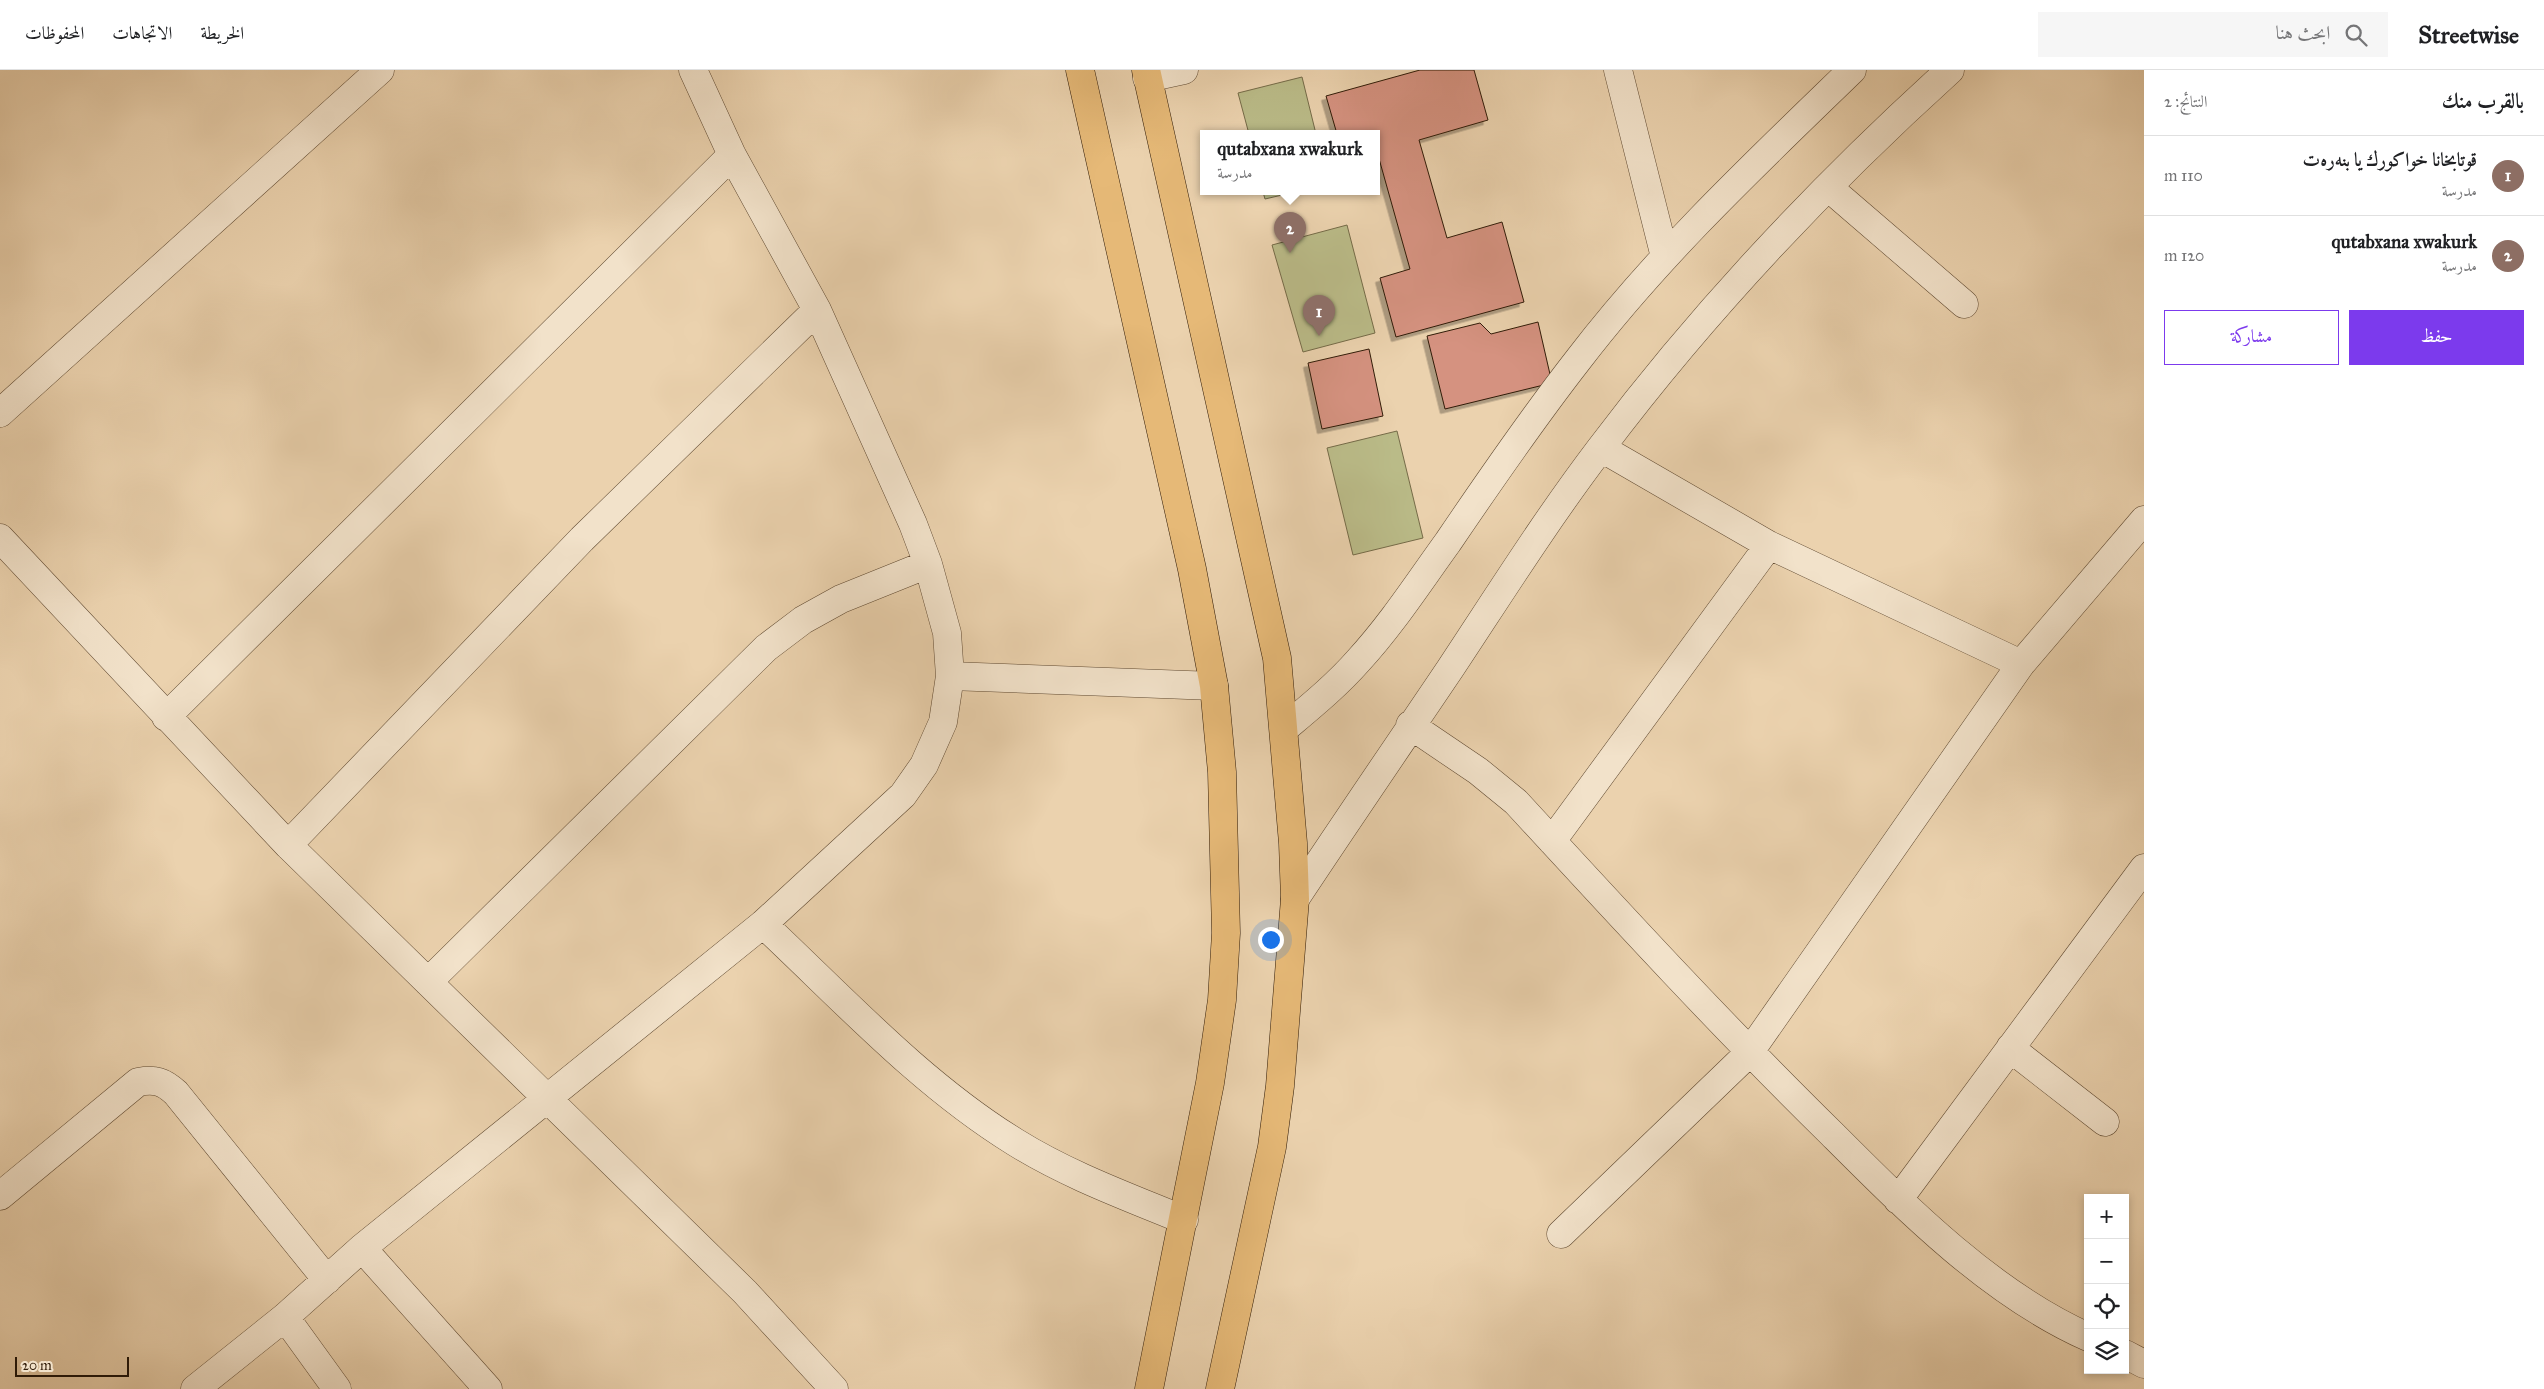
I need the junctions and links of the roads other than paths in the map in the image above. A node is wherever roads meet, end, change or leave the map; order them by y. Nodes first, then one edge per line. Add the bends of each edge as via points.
1 (380, 70) edge
2 (693, 70) edge
3 (1080, 70) edge
4 (1184, 70) edge
5 (1618, 70) edge
6 (1852, 70) edge
7 (1950, 70) edge
8 (1146, 74) edge
9 (732, 156) junction
10 (1828, 187) junction
11 (1665, 257) junction
12 (1964, 304) dead end
13 (817, 310) junction
14 (0, 413) edge
15 (1601, 448) junction
16 (2144, 520) edge
17 (0, 538) edge
18 (1769, 545) junction
19 (928, 564) junction
20 (2021, 664) junction
21 (950, 676) junction
22 (1214, 686) junction
23 (166, 717) junction
24 (1410, 725) junction
25 (1284, 728) junction
26 (1552, 841) junction
27 (288, 845) junction
28 (2144, 868) edge
29 (1296, 899) junction
30 (763, 924) junction
31 (428, 982) junction
32 (2010, 1048) junction
33 (1749, 1053) junction
34 (548, 1100) junction
35 (2105, 1122) dead end
36 (4, 1186) edge
37 (1898, 1200) junction
38 (1184, 1220) junction
39 (1561, 1234) dead end
40 (362, 1248) junction
41 (327, 1280) junction
42 (285, 1317) junction
43 (2084, 1335) edge
44 (2129, 1356) edge
45 (2144, 1364) edge
46 (195, 1389) edge
47 (337, 1389) edge
48 (488, 1389) edge
49 (834, 1389) edge
50 (1148, 1389) edge
51 (1220, 1389) edge

1 - 14 street
2 - 9 street
3 - 22 main road via 1192,569
4 - 8 street
5 - 11 street
6 - 11 street
7 - 10 street
8 - 25 main road via 1277,658
9 - 13 street
9 - 23 street
10 - 12 street
10 - 15 street via 1730,291
11 - 25 street via 1573,366 1394,618 1358,661 1318,701
13 - 19 street
13 - 27 street via 582,539
15 - 18 street
15 - 24 street via 1520,560
16 - 20 street
17 - 23 street
18 - 20 street
18 - 26 street
19 - 21 street via 947,634
19 - 31 street via 841,599 803,620 766,648
20 - 33 street
21 - 22 street
21 - 30 street via 943,722 924,765 903,795
22 - 38 main road via 1222,772 1226,933 1222,1000 1210,1083
23 - 27 street
24 - 26 street via 1486,777 1516,802
24 - 29 street
25 - 29 main road
26 - 33 street
27 - 31 street
28 - 32 street
29 - 51 main road via 1272,1147
30 - 34 street
30 - 38 street via 911,1063 971,1112 1016,1142 1076,1175
31 - 34 street
32 - 35 street
32 - 37 street
33 - 37 street
33 - 39 street
34 - 40 street
34 - 49 street via 744,1292
36 - 41 street via 138,1082 151,1079 165,1082
37 - 43 street via 1952,1247 2019,1298
38 - 50 main road
40 - 41 street
40 - 48 street
41 - 42 street
42 - 46 street
42 - 47 street
44 - 45 street

